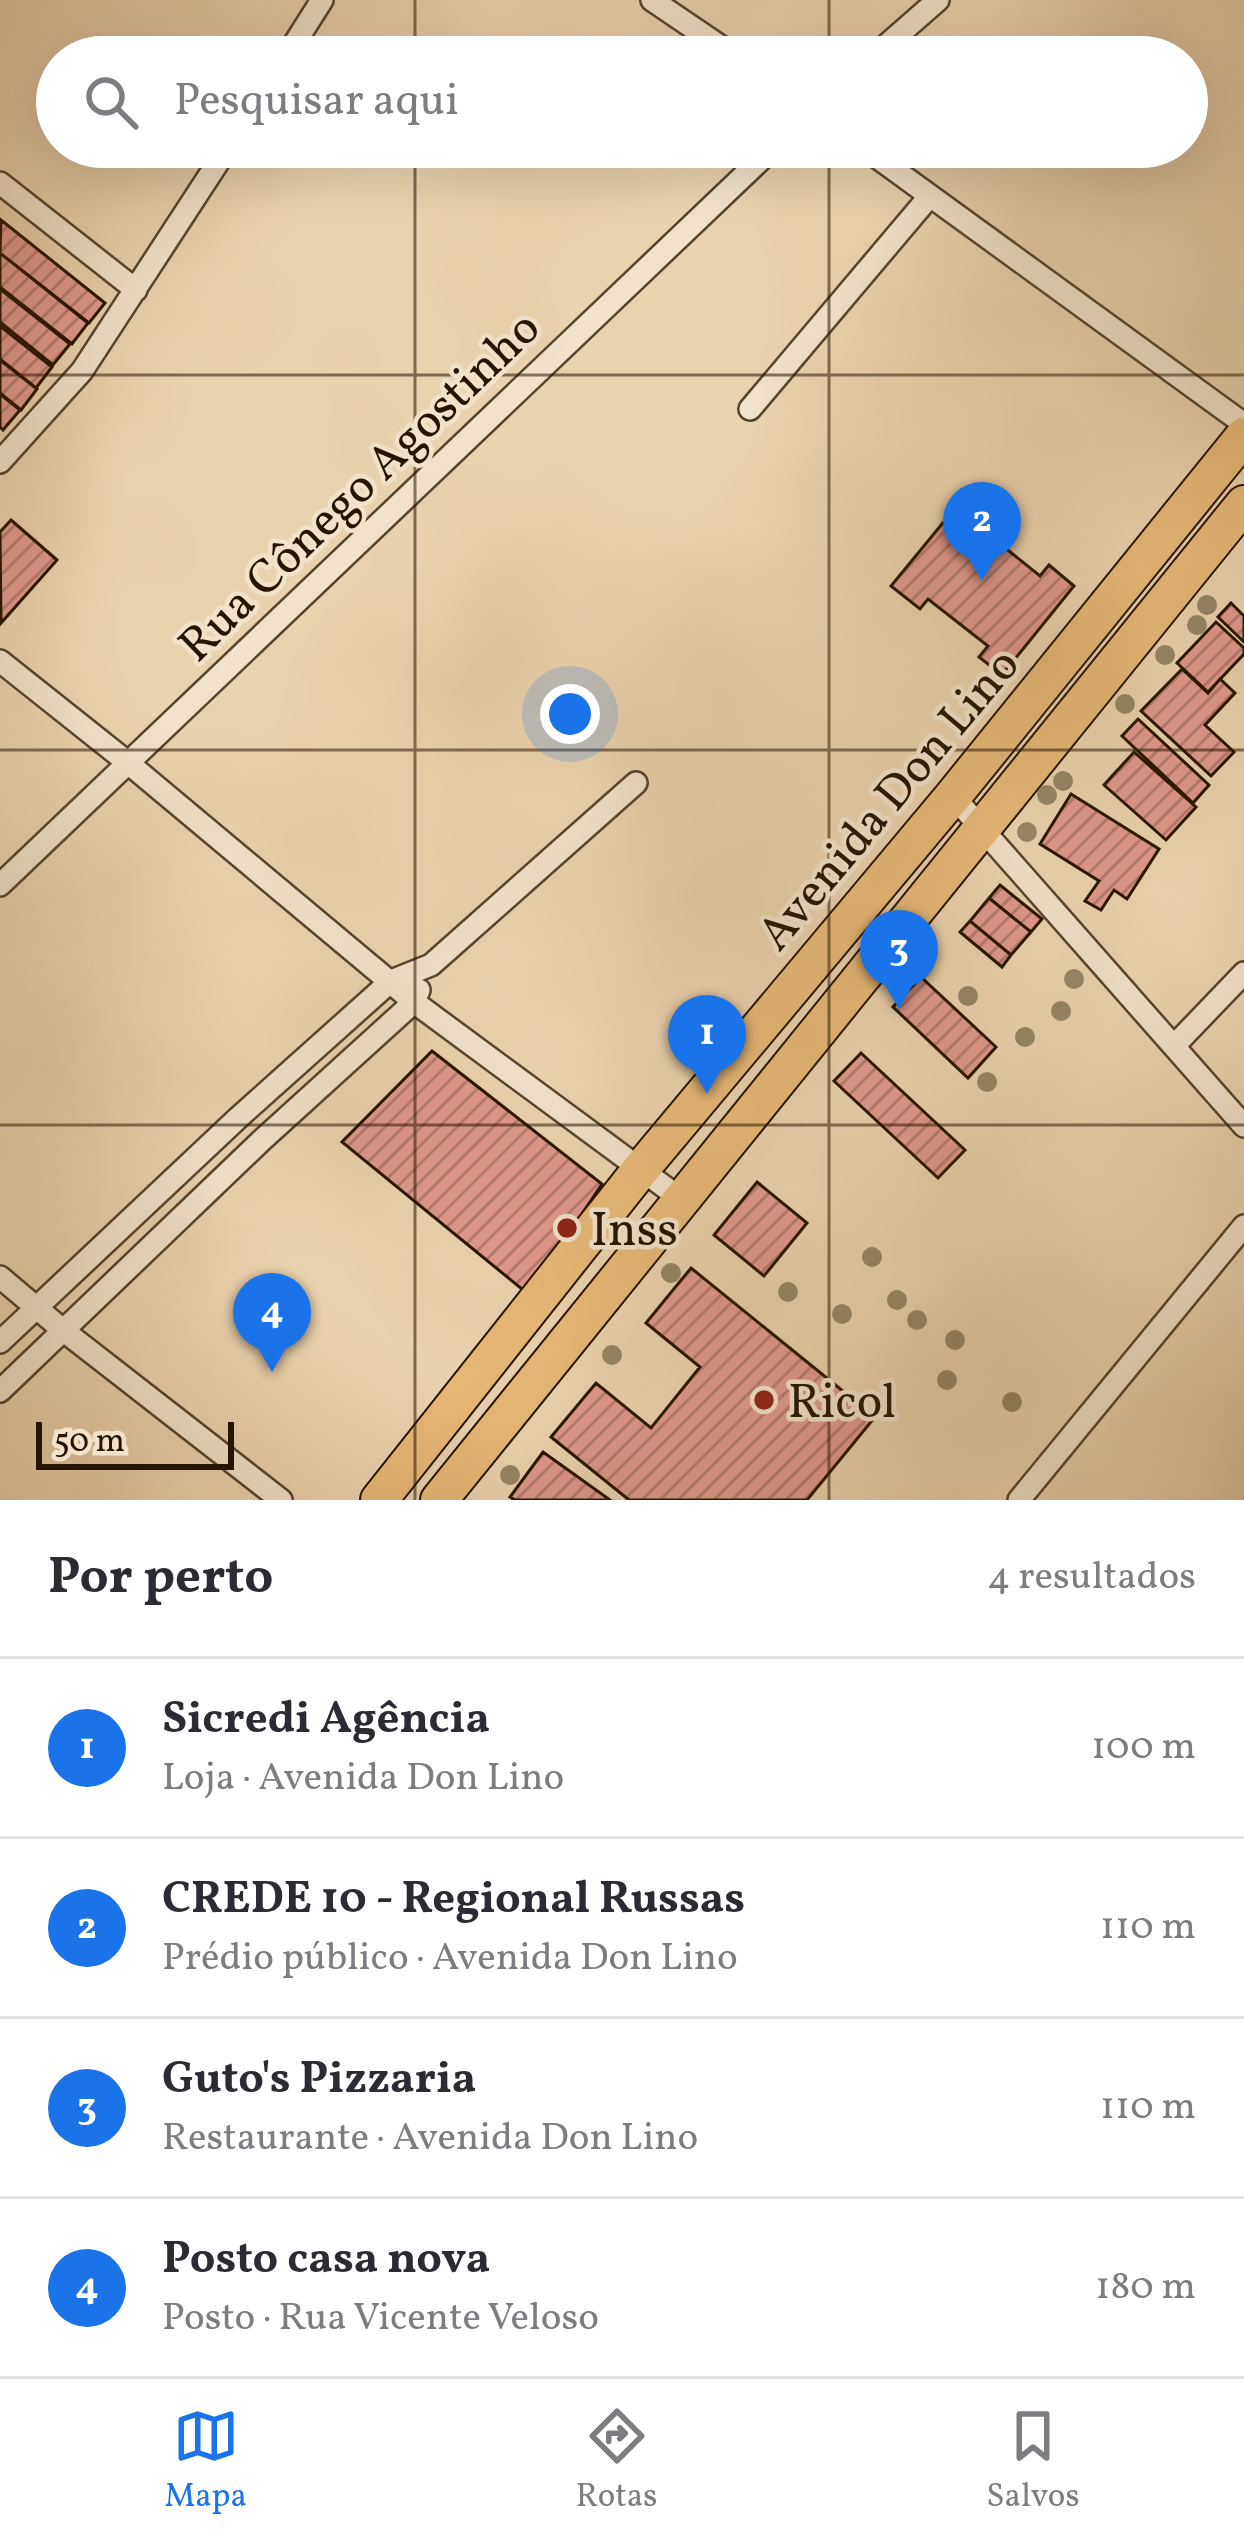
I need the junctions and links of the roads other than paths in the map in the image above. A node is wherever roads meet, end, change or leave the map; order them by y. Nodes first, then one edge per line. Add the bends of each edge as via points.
1 (322, 0) edge
2 (652, 0) edge
3 (938, 0) edge
4 (299, 36) edge
5 (705, 36) edge
6 (897, 36) edge
7 (214, 168) edge
8 (752, 168) edge
9 (891, 168) edge
10 (0, 183) edge
11 (929, 197) junction
12 (136, 290) junction
13 (750, 409) dead end
14 (1244, 424) edge
15 (1244, 436) edge
16 (0, 462) edge
17 (1244, 504) edge
18 (1098, 617) junction
19 (1130, 645) junction
20 (0, 662) edge
21 (127, 762) junction
22 (636, 783) dead end
23 (953, 796) junction
24 (981, 828) junction
25 (0, 885) edge
26 (431, 965) junction
27 (1244, 973) edge
28 (391, 981) junction
29 (792, 988) junction
30 (414, 1002) junction
31 (827, 1017) junction
32 (1174, 1046) junction
33 (238, 1118) junction
34 (1244, 1126) edge
35 (262, 1140) junction
36 (641, 1168) junction
37 (680, 1199) junction
38 (1244, 1226) edge
39 (0, 1277) edge
40 (36, 1306) junction
41 (64, 1331) junction
42 (0, 1342) edge
43 (496, 1352) junction
44 (534, 1381) junction
45 (0, 1391) edge
46 (281, 1500) edge
47 (379, 1500) edge
48 (439, 1500) edge
49 (1019, 1500) edge

1 - 4 street
2 - 5 street
3 - 6 street
7 - 12 street
8 - 21 street, Rua Cônego Agostinho
9 - 11 street
10 - 12 street
11 - 13 street
11 - 14 street
12 - 16 street via 82,371
15 - 18 main road, Avenida Don Lino
17 - 19 main road, Avenida Don Lino
18 - 19 main road
18 - 23 main road, Avenida Don Lino
19 - 24 main road, Avenida Don Lino
20 - 21 street
21 - 25 street, Rua Cônego Agostinho
21 - 28 street
22 - 26 street
23 - 24 street
23 - 29 main road, Avenida Don Lino
24 - 31 main road, Avenida Don Lino
24 - 32 street
26 - 28 street
26 - 30 street
27 - 32 street
28 - 30 street
28 - 33 street
29 - 31 main road
29 - 36 main road, Avenida Don Lino
30 - 35 street
30 - 36 street
31 - 37 main road, Avenida Don Lino
32 - 34 street
33 - 35 street
33 - 40 street
35 - 41 street
36 - 37 street
36 - 43 main road, Avenida Don Lino
37 - 44 main road, Avenida Don Lino
38 - 49 street
39 - 40 street
40 - 41 street
40 - 42 street
41 - 45 street
41 - 46 street
43 - 44 main road
43 - 47 main road, Avenida Don Lino
44 - 48 main road, Avenida Don Lino

